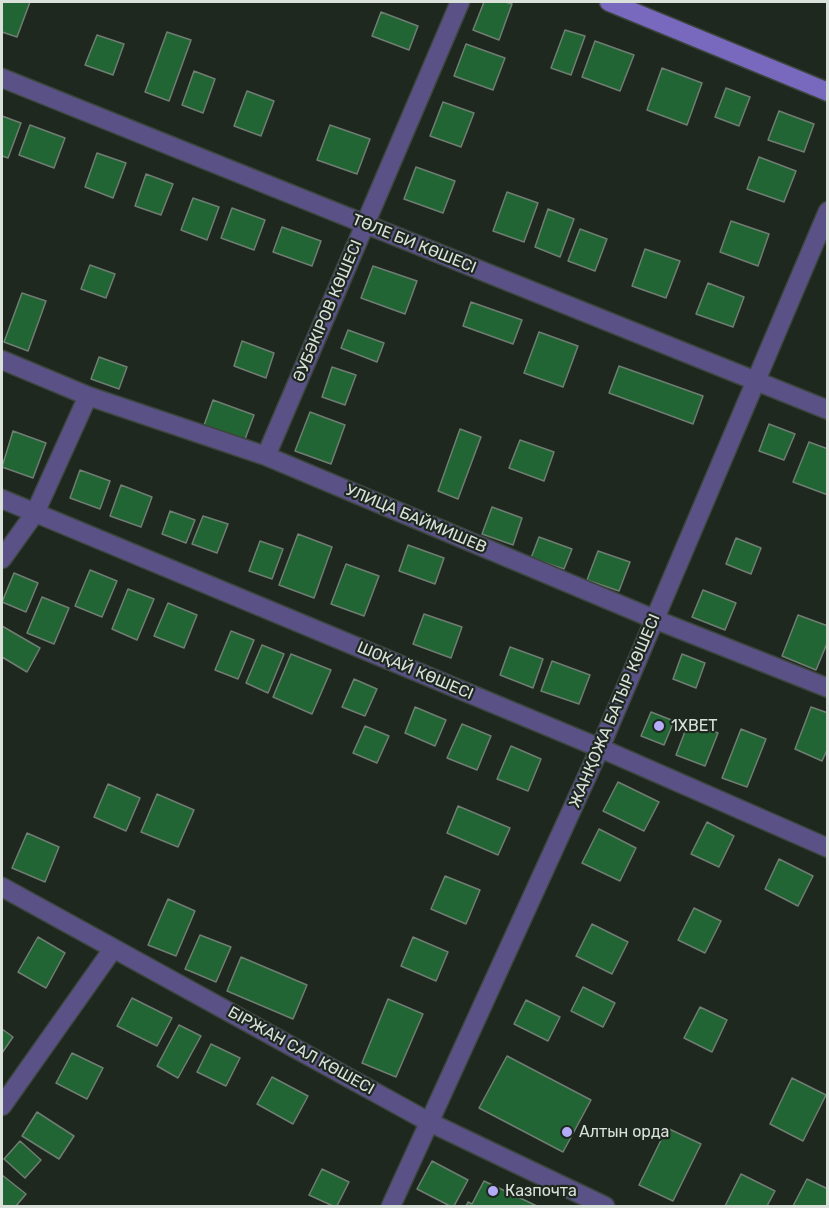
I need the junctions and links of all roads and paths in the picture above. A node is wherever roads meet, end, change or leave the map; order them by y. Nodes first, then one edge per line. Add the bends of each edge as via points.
1 (460, 2) edge
2 (609, 2) edge
3 (2, 78) edge
4 (828, 92) edge
5 (828, 211) edge
6 (365, 225) junction
7 (2, 360) edge
8 (756, 381) junction
9 (88, 396) junction
10 (828, 410) edge
11 (266, 456) junction
12 (2, 499) edge
13 (35, 513) junction
14 (2, 559) edge
15 (654, 619) junction
16 (828, 688) edge
17 (600, 748) junction
18 (828, 848) edge
19 (2, 887) edge
20 (113, 949) junction
21 (2, 1106) edge
22 (429, 1122) junction
23 (391, 1206) edge
24 (605, 1206) edge

1 - 6 street, ӘУБӘКІРОВ КӨШЕСІ
2 - 4 street
3 - 6 street, ТӨЛЕ БИ КӨШЕСІ
5 - 8 street, ЖАНҚОЖА БАТЫР КӨШЕСІ
6 - 8 street, ТӨЛЕ БИ КӨШЕСІ
6 - 11 street, ӘУБӘКІРОВ КӨШЕСІ
7 - 9 street, УЛИЦА БАЙМИШЕВ
8 - 10 street, ТӨЛЕ БИ КӨШЕСІ
8 - 15 street, ЖАНҚОЖА БАТЫР КӨШЕСІ
9 - 11 street, УЛИЦА БАЙМИШЕВ
9 - 13 street
11 - 15 street, УЛИЦА БАЙМИШЕВ
12 - 13 street, ШОҚАЙ КӨШЕСІ
13 - 14 street
13 - 17 street, ШОҚАЙ КӨШЕСІ
15 - 16 street, УЛИЦА БАЙМИШЕВ
15 - 17 street, ЖАНҚОЖА БАТЫР КӨШЕСІ
17 - 18 street, ШОҚАЙ КӨШЕСІ
17 - 22 street, ЖАНҚОЖА БАТЫР КӨШЕСІ
19 - 20 street, БІРЖАН САЛ КӨШЕСІ
20 - 21 street
20 - 22 street, БІРЖАН САЛ КӨШЕСІ
22 - 23 street, ЖАНҚОЖА БАТЫР КӨШЕСІ
22 - 24 street, БІРЖАН САЛ КӨШЕСІ

